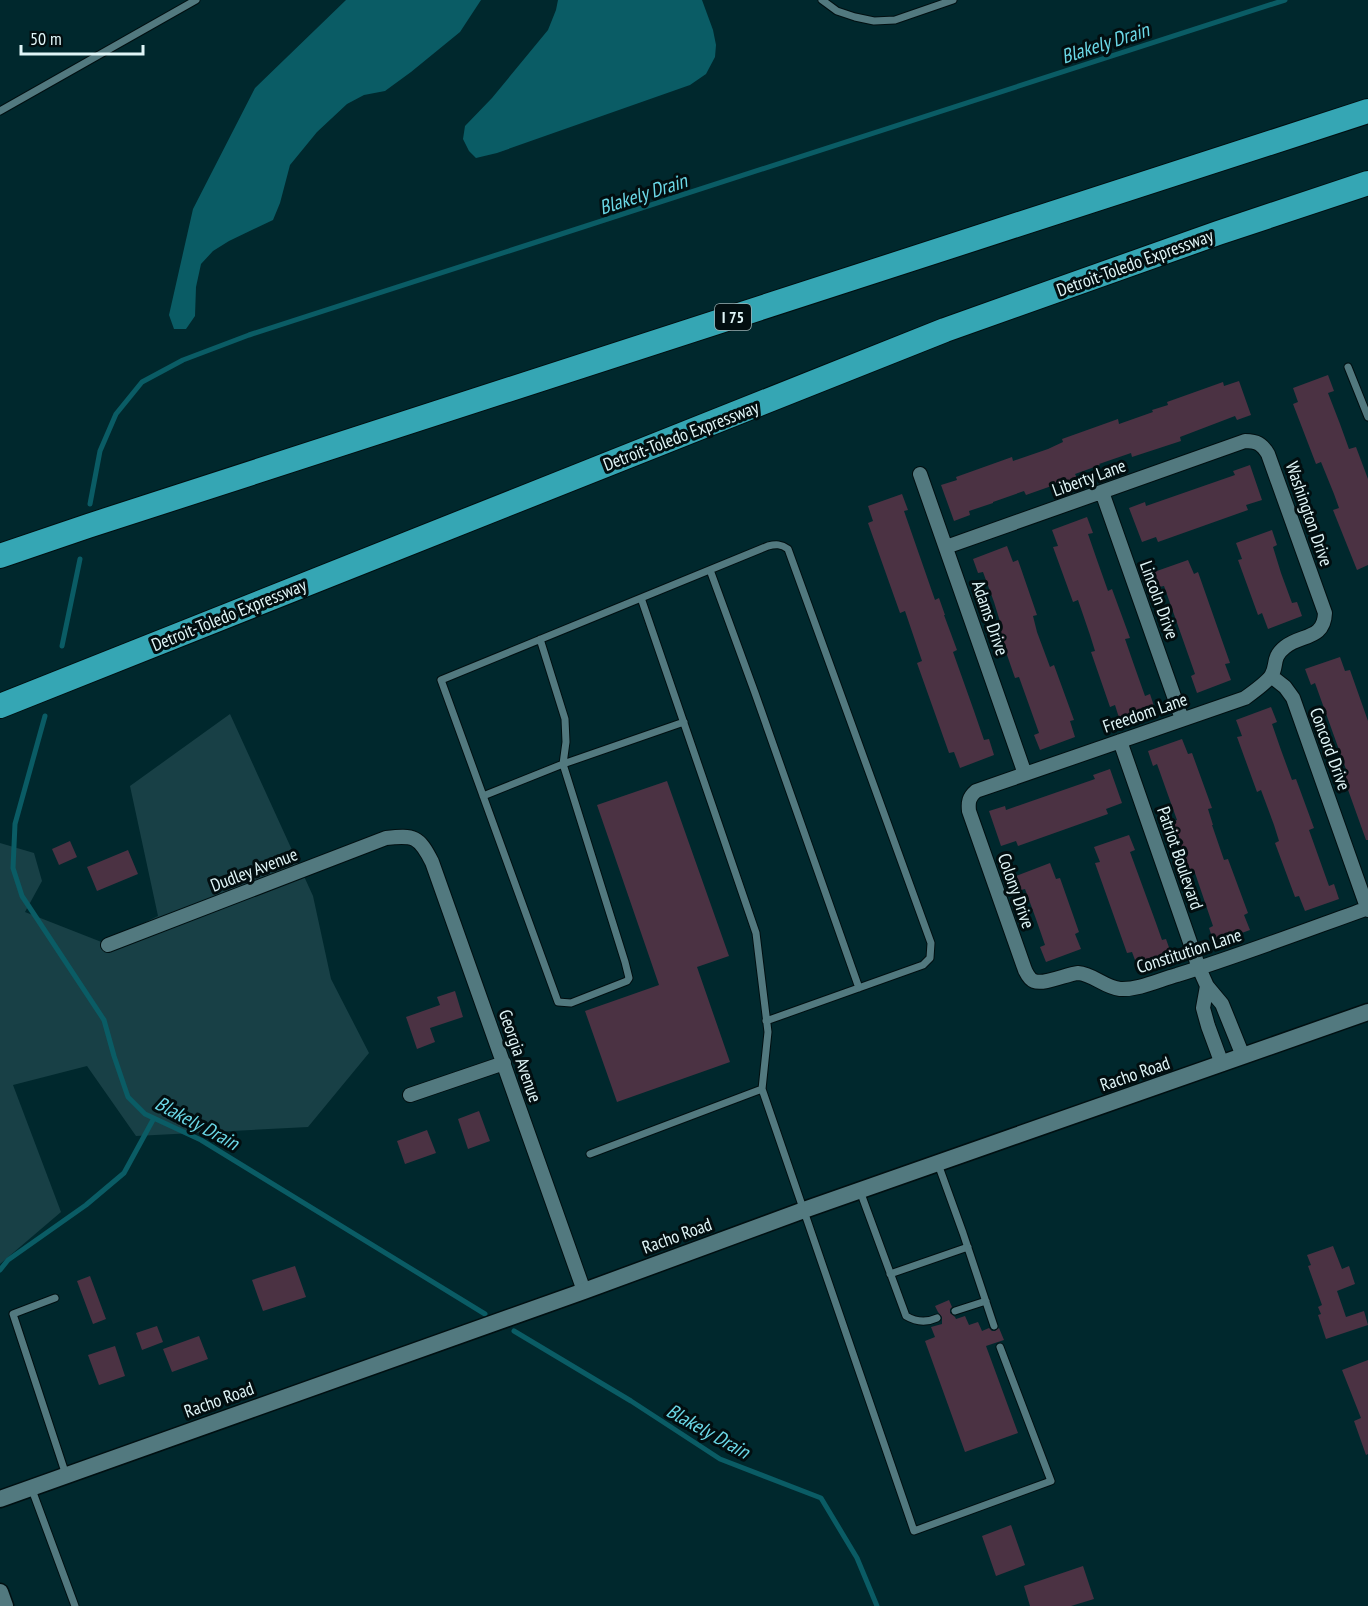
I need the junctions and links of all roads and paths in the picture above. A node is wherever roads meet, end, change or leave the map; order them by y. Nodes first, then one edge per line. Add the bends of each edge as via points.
1 (196, 0) edge
2 (822, 0) edge
3 (952, 0) edge
4 (937, 3) edge
5 (0, 111) edge
6 (1368, 111) edge
7 (1368, 183) edge
8 (1348, 367) dead end
9 (1368, 417) edge
10 (1245, 441) joint
11 (920, 474) dead end
12 (1102, 492) junction
13 (946, 547) junction
14 (0, 556) edge
15 (710, 570) junction
16 (641, 598) junction
17 (1325, 613) joint
18 (540, 639) junction
19 (1271, 676) junction
20 (0, 706) edge
21 (1182, 719) junction
22 (684, 722) junction
23 (1120, 741) junction
24 (563, 764) junction
25 (1025, 774) junction
26 (483, 796) junction
27 (974, 825) joint
28 (415, 838) joint
29 (1368, 909) edge
30 (108, 945) dead end
31 (1199, 968) junction
32 (1025, 970) joint
33 (1208, 986) junction
34 (859, 988) junction
35 (1368, 1012) edge
36 (766, 1021) junction
37 (1243, 1056) junction
38 (504, 1064) junction
39 (1222, 1064) junction
40 (762, 1089) junction
41 (410, 1095) dead end
42 (590, 1154) dead end
43 (938, 1164) junction
44 (860, 1191) junction
45 (804, 1210) junction
46 (968, 1247) junction
47 (890, 1274) junction
48 (584, 1291) junction
49 (55, 1298) dead end
50 (986, 1301) junction
51 (955, 1311) dead end
52 (937, 1318) dead end
53 (994, 1326) dead end
54 (1000, 1347) dead end
55 (66, 1475) junction
56 (31, 1488) junction
57 (0, 1499) edge
58 (0, 1592) edge
59 (5, 1606) edge
60 (75, 1606) edge

1 - 5 lane
2 - 4 lane via 837,11 874,21 895,20
3 - 4 lane
6 - 14 highway, I 75
7 - 20 highway, Detroit-Toledo Expressway via 945,330
8 - 9 lane
10 - 12 street, Liberty Lane
10 - 17 street, Washington Drive via 1258,442 1269,454
11 - 13 street, Adams Drive
12 - 13 street, Liberty Lane
12 - 21 street, Lincoln Drive
13 - 25 street, Adams Drive
15 - 16 lane
15 - 34 lane
15 - 34 lane via 775,544 788,549 931,943 930,958 924,965
16 - 18 lane
16 - 22 lane
17 - 19 street, Freedom Lane via 1320,630 1279,652
18 - 24 lane via 565,720
18 - 26 lane via 441,680
19 - 21 street, Freedom Lane via 1245,698
19 - 29 street, Concord Drive via 1293,698
21 - 23 street, Freedom Lane
22 - 24 lane
22 - 36 lane via 756,933
23 - 25 street, Freedom Lane
23 - 31 street, Patriot Boulevard
24 - 26 lane
24 - 26 lane via 625,962 627,981 571,1003 558,1002
25 - 27 street, Freedom Lane via 970,796 968,804
27 - 32 street, Colony Drive
28 - 30 street, Dudley Avenue via 386,838
28 - 38 street, Georgia Avenue via 432,862
29 - 31 street, Constitution Lane
31 - 32 street, Constitution Lane via 1120,989 1078,972 1035,981
31 - 33 street, Patriot Boulevard
33 - 37 street, Patriot Boulevard via 1222,1004
33 - 39 street via 1203,1008
34 - 36 lane
35 - 37 street, Racho Road
36 - 40 lane
37 - 39 street, Racho Road
38 - 41 street
38 - 48 street, Georgia Avenue
39 - 43 street, Racho Road
40 - 42 lane
40 - 45 lane
43 - 44 street, Racho Road
43 - 46 lane
44 - 45 street, Racho Road
44 - 47 lane
45 - 48 street, Racho Road
45 - 54 lane via 914,1532 1051,1481
46 - 47 lane
46 - 50 lane
47 - 52 lane via 906,1316 917,1322
48 - 55 street, Racho Road
49 - 55 lane via 13,1314
50 - 51 lane
50 - 53 lane
55 - 56 street, Racho Road
56 - 57 street, Racho Road
56 - 60 lane
58 - 59 street

